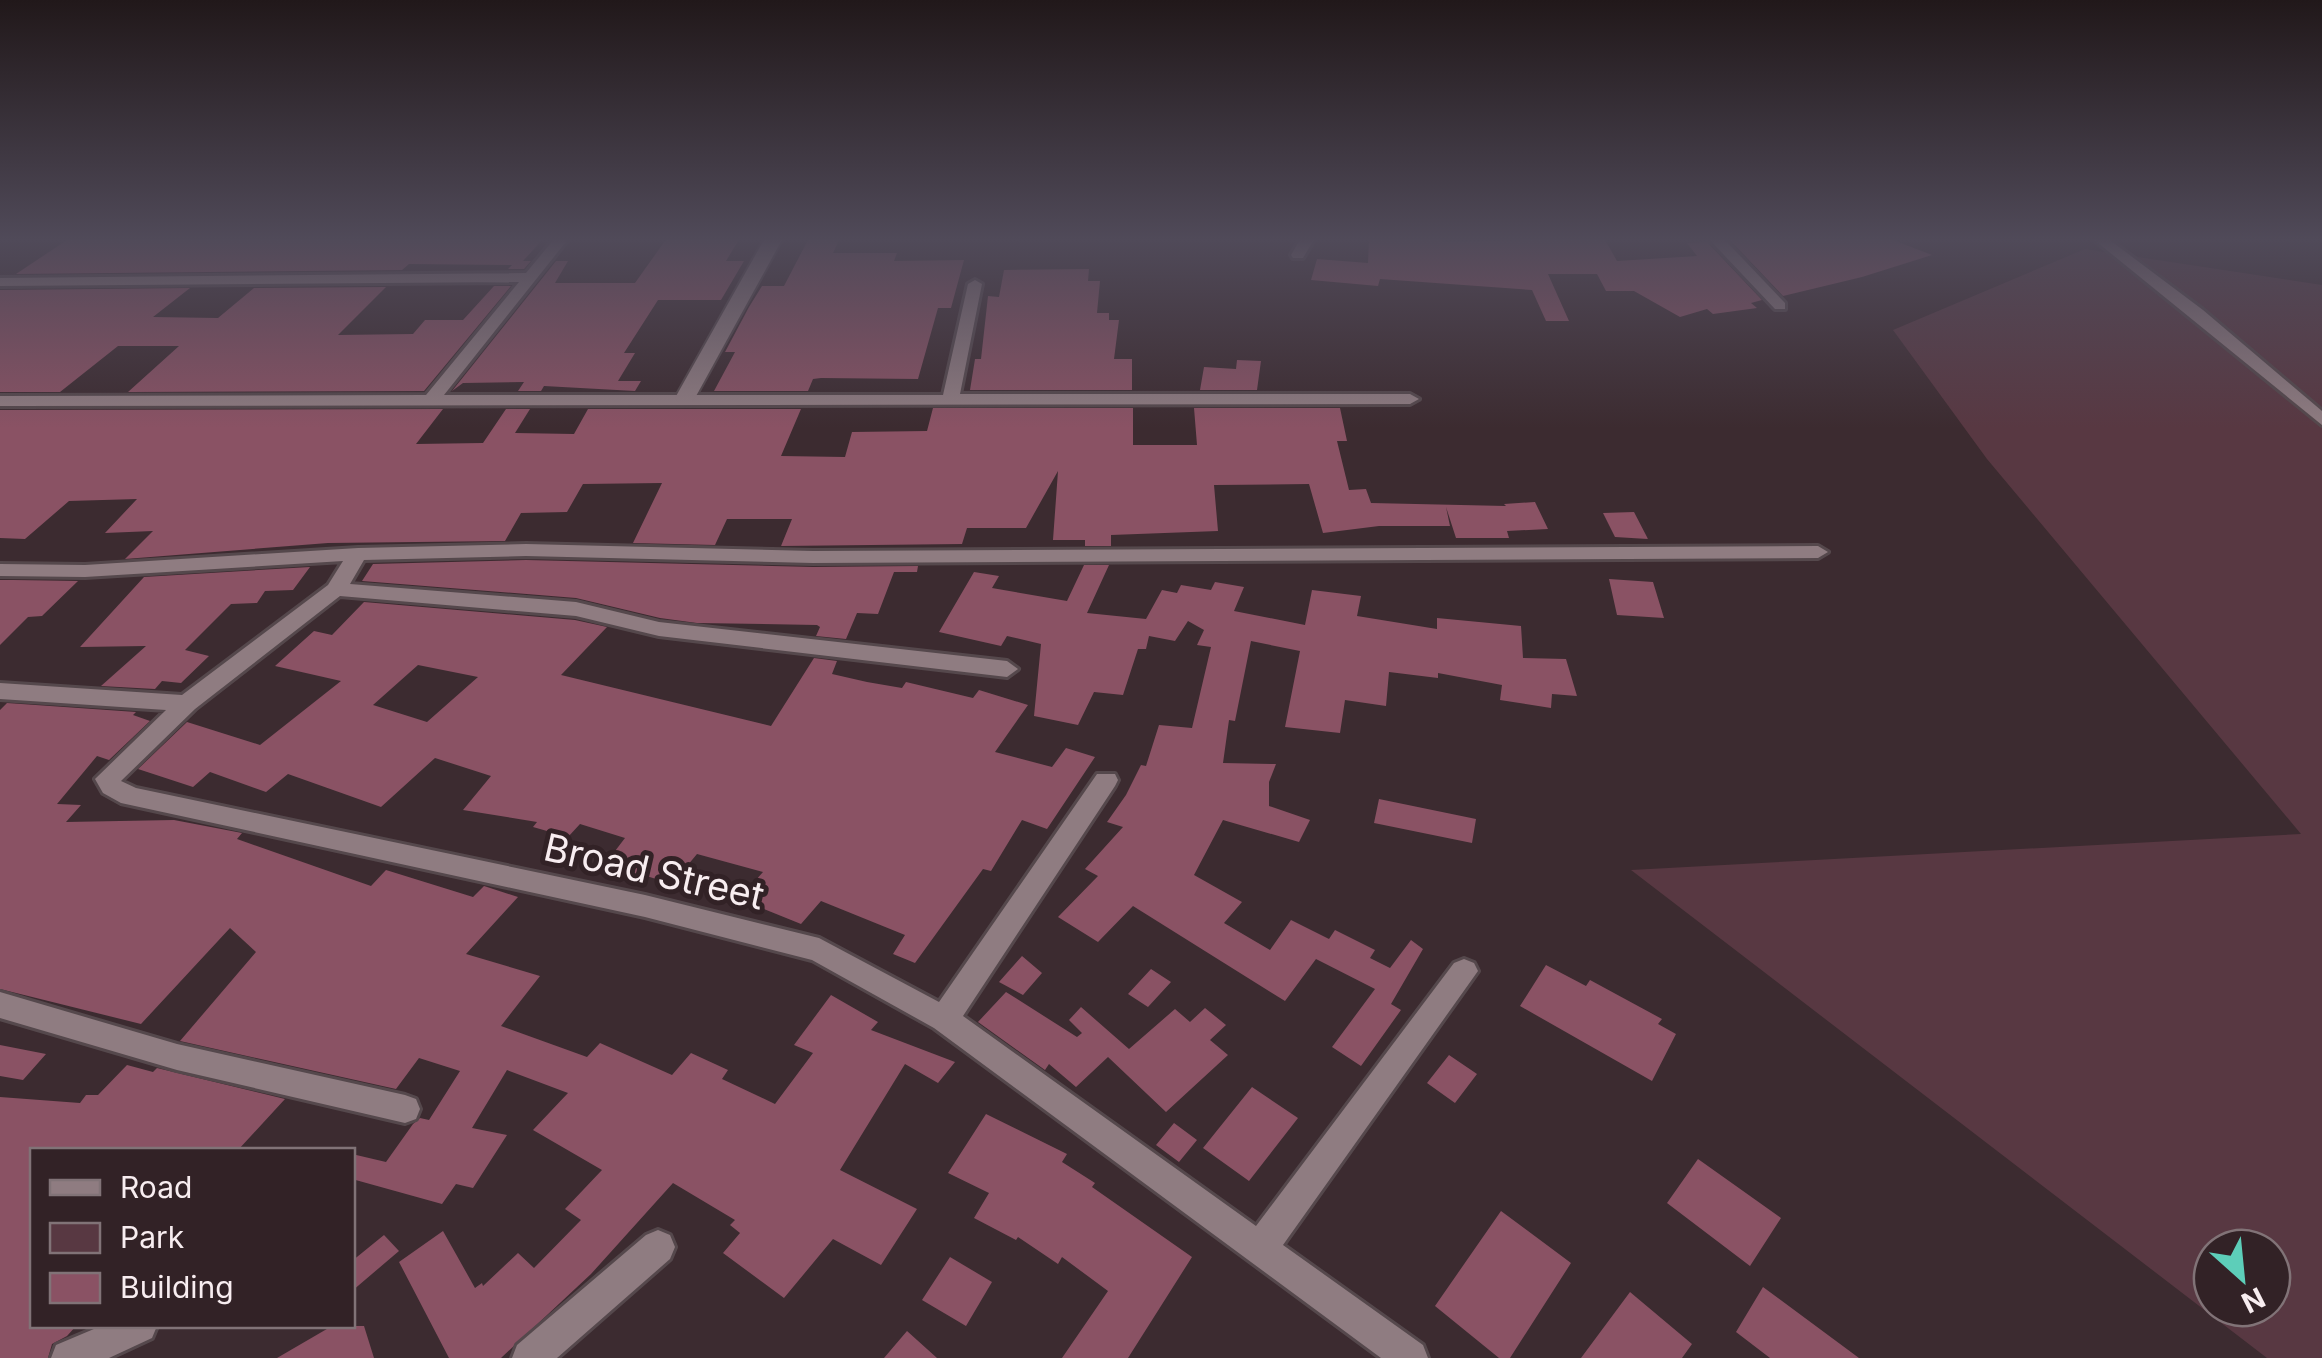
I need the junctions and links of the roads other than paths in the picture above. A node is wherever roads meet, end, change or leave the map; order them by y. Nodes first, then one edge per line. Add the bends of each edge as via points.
1 (510, 301) edge
2 (739, 301) edge
3 (971, 301) edge
4 (1776, 301) edge
5 (2183, 301) edge
6 (1780, 306) dead end
7 (950, 397) junction
8 (685, 398) junction
9 (1410, 399) dead end
10 (431, 400) junction
11 (0, 401) edge
12 (2322, 420) edge
13 (1818, 552) dead end
14 (358, 554) junction
15 (0, 570) edge
16 (336, 589) junction
17 (1008, 669) dead end
18 (0, 691) edge
19 (187, 702) junction
20 (1106, 780) dead end
21 (1464, 971) dead end
22 (0, 1005) edge
23 (944, 1019) junction
24 (405, 1110) dead end
25 (658, 1247) dead end
26 (1262, 1247) junction
27 (136, 1328) edge
28 (69, 1358) edge
29 (530, 1358) edge
30 (1410, 1358) edge

1 - 10 street
2 - 8 street
3 - 7 street
4 - 6 street
5 - 12 street
7 - 8 street
7 - 9 street
8 - 10 street
10 - 11 street
13 - 14 street
14 - 15 street
14 - 16 street, Broad Street
16 - 17 street via 576,609 659,629
16 - 19 street, Broad Street
18 - 19 street
19 - 23 street, Broad Street via 107,778 112,787 819,950
20 - 23 street
21 - 26 street
22 - 24 street via 177,1057
23 - 26 street, Broad Street
25 - 29 street
26 - 30 street, Broad Street
27 - 28 street

